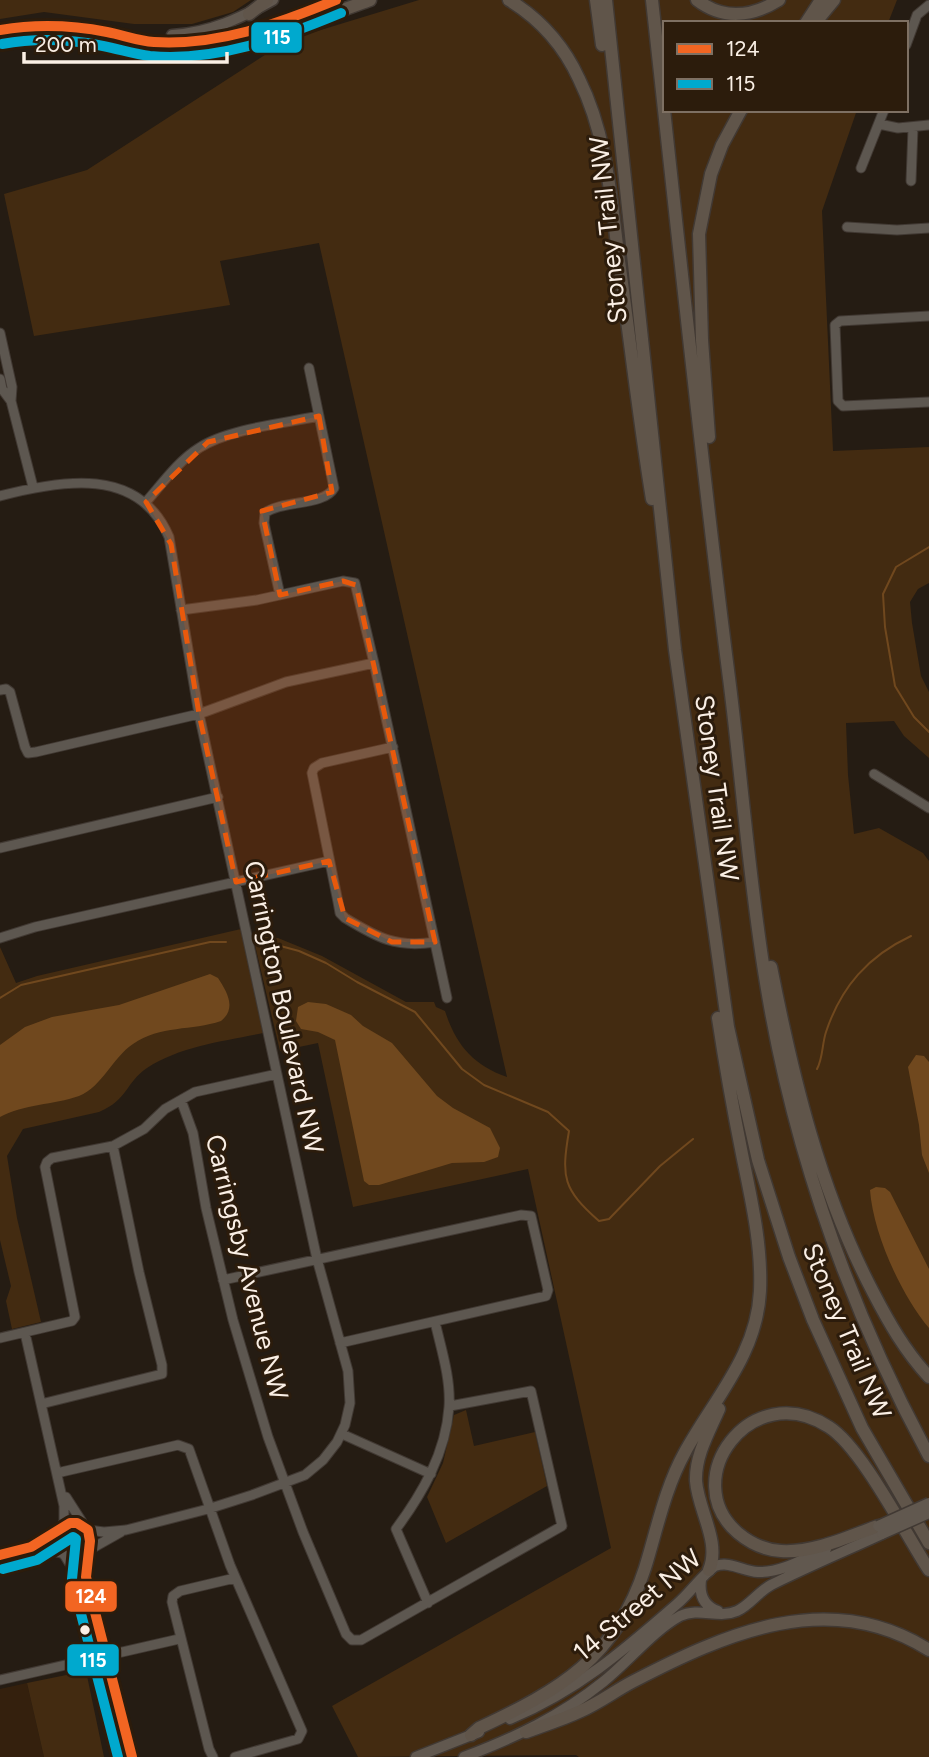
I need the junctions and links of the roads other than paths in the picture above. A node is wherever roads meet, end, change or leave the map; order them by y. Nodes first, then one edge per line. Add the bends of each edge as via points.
1 (267, 0) edge
2 (274, 0) edge
3 (336, 0) edge
4 (370, 0) edge
5 (509, 0) edge
6 (596, 0) edge
7 (606, 0) edge
8 (652, 0) edge
9 (697, 0) edge
10 (779, 0) edge
11 (821, 0) edge
12 (834, 0) edge
13 (929, 5) edge
14 (249, 14) junction
15 (807, 21) edge
16 (816, 21) edge
17 (0, 30) edge
18 (243, 34) junction
19 (122, 35) junction
20 (908, 39) edge
21 (663, 97) edge
22 (665, 112) edge
23 (740, 112) edge
24 (883, 112) edge
25 (879, 124) junction
26 (929, 125) edge
27 (913, 128) junction
28 (861, 168) dead end
29 (911, 181) dead end
30 (626, 185) junction
31 (847, 227) dead end
32 (929, 228) edge
33 (929, 316) edge
34 (1, 339) edge
35 (309, 368) dead end
36 (0, 379) edge
37 (10, 401) junction
38 (929, 402) edge
39 (319, 416) junction
40 (33, 487) junction
41 (0, 496) edge
42 (146, 502) junction
43 (280, 594) junction
44 (181, 610) junction
45 (675, 650) junction
46 (374, 663) junction
47 (727, 664) junction
48 (0, 690) edge
49 (199, 714) junction
50 (393, 747) junction
51 (874, 774) dead end
52 (695, 795) junction
53 (218, 797) junction
54 (929, 808) edge
55 (0, 848) edge
56 (329, 861) junction
57 (236, 882) junction
58 (755, 900) junction
59 (0, 938) edge
60 (435, 942) junction
61 (446, 998) dead end
62 (277, 1074) junction
63 (181, 1100) junction
64 (113, 1146) junction
65 (317, 1259) junction
66 (223, 1280) junction
67 (435, 1322) junction
68 (25, 1333) junction
69 (0, 1338) edge
70 (340, 1343) junction
71 (879, 1356) junction
72 (733, 1377) junction
73 (929, 1377) edge
74 (41, 1404) junction
75 (450, 1406) junction
76 (342, 1434) junction
77 (929, 1438) edge
78 (929, 1456) edge
79 (431, 1474) junction
80 (58, 1476) junction
81 (284, 1483) junction
82 (929, 1503) edge
83 (208, 1509) junction
84 (929, 1513) edge
85 (86, 1528) junction
86 (126, 1530) junction
87 (880, 1530) junction
88 (59, 1531) junction
89 (929, 1543) edge
90 (88, 1551) junction
91 (63, 1554) junction
92 (0, 1555) edge
93 (0, 1563) edge
94 (929, 1570) edge
95 (705, 1575) junction
96 (235, 1578) junction
97 (428, 1603) junction
98 (724, 1614) junction
99 (179, 1639) junction
100 (929, 1650) edge
101 (101, 1657) junction
102 (0, 1680) edge
103 (111, 1728) joint
104 (526, 1732) junction
105 (471, 1735) junction
106 (119, 1757) edge
107 (132, 1757) edge
108 (213, 1757) edge
109 (235, 1757) edge
110 (416, 1757) edge
111 (464, 1757) edge

1 - 14 highway
2 - 14 main road
3 - 18 main road
4 - 18 highway via 297,26
5 - 45 highway via 546,29 571,64 601,144
6 - 30 highway
7 - 30 highway, Stoney Trail NW
8 - 21 highway, Stoney Trail NW
9 - 10 highway via 720,12 739,15 758,12
11 - 15 highway
12 - 16 highway
13 - 20 street via 916,15
14 - 19 main road via 199,32
17 - 19 main road via 63,25
18 - 19 main road via 192,42 152,42
22 - 47 highway, Stoney Trail NW
23 - 47 highway via 710,174 699,234 702,341
24 - 25 street
25 - 27 street
25 - 28 street
26 - 27 street
27 - 29 street
30 - 45 highway, Stoney Trail NW
31 - 32 street
33 - 38 street via 840,321 835,325 838,401 843,406
34 - 37 street via 12,387
35 - 39 street
36 - 37 street
37 - 40 street
39 - 42 street via 208,442 187,457
39 - 43 street via 334,482 332,492 270,509 264,515
40 - 41 street
40 - 42 street via 110,486
42 - 44 street, Carrington Boulevard NW via 169,537
43 - 44 street
43 - 46 street via 343,580 355,583
44 - 49 street, Carrington Boulevard NW
45 - 52 highway, Stoney Trail NW
46 - 49 street via 286,682
46 - 50 street
47 - 58 highway, Stoney Trail NW
48 - 49 street via 6,689 14,699 27,753
49 - 53 street, Carrington Boulevard NW
50 - 56 street via 314,768 312,779
50 - 60 street
51 - 54 street
52 - 72 highway via 696,841 726,1071 760,1255 755,1321
52 - 89 highway, Stoney Trail NW via 728,1027 758,1160 789,1257 836,1374
53 - 55 street
53 - 57 street, Carrington Boulevard NW
56 - 57 street
56 - 60 street via 345,918 391,942
57 - 59 street
57 - 62 street, Carrington Boulevard NW
58 - 71 highway, Stoney Trail NW via 766,987 793,1113 830,1234
58 - 73 highway via 795,1079 838,1215 895,1334
60 - 61 street
62 - 63 street via 195,1092
62 - 65 street, Carrington Boulevard NW
63 - 64 street
63 - 66 street, Carringsby Avenue NW via 193,1133
64 - 68 street via 47,1161 75,1317
64 - 74 street via 162,1374
65 - 66 street
65 - 67 street via 531,1216 546,1296
65 - 70 street, Carrington Boulevard NW
66 - 81 street, Carringsby Avenue NW
67 - 70 street
67 - 75 street
68 - 69 street
68 - 74 street
70 - 76 street, Carrington Boulevard NW via 351,1394
71 - 77 highway
71 - 78 highway, Stoney Trail NW
72 - 95 highway via 697,1463 697,1489 713,1548
72 - 105 highway via 675,1471 639,1586 613,1635 544,1696
74 - 80 street
75 - 79 street
75 - 97 street via 531,1391 562,1527
76 - 79 street
76 - 81 street, Carrington Boulevard NW via 316,1466
79 - 97 street via 396,1529
80 - 83 street via 183,1445
80 - 85 street
80 - 88 street via 65,1514
81 - 83 street, Carrington Boulevard NW
81 - 97 street, Carringsby Avenue NW via 352,1640 361,1640
82 - 87 main road, 14 Street NW, bridge
83 - 86 street, Carrington Boulevard NW
83 - 96 street
84 - 87 main road, 14 Street NW, bridge
85 - 86 street, Carrington Boulevard NW
85 - 88 street via 70,1523
85 - 90 street via 92,1542
86 - 90 street, Carrington Boulevard NW
87 - 94 highway via 803,1550 769,1550 755,1545 733,1529 719,1504 716,1478 724,1452 740,1430 775,1413 803,1415 831,1428 868,1473
87 - 95 main road, 14 Street NW via 772,1571 749,1571 722,1563
87 - 98 main road, 14 Street NW
88 - 91 street via 57,1543
88 - 92 street via 31,1547
90 - 91 street via 77,1558
90 - 101 street via 86,1577
91 - 93 street via 44,1550
91 - 101 street via 73,1569
95 - 98 main road via 701,1592 706,1603
95 - 105 main road, 14 Street NW via 591,1675 538,1707
96 - 99 street via 173,1596
96 - 109 street via 302,1731 298,1739
98 - 104 main road, 14 Street NW via 698,1611 682,1615 588,1693
99 - 101 street
99 - 108 street
100 - 104 highway via 885,1629 858,1623 814,1619 772,1624 715,1642 581,1711
101 - 102 street
101 - 103 street
101 - 107 street
103 - 106 main road
104 - 111 main road, 14 Street NW
105 - 110 main road, 14 Street NW

